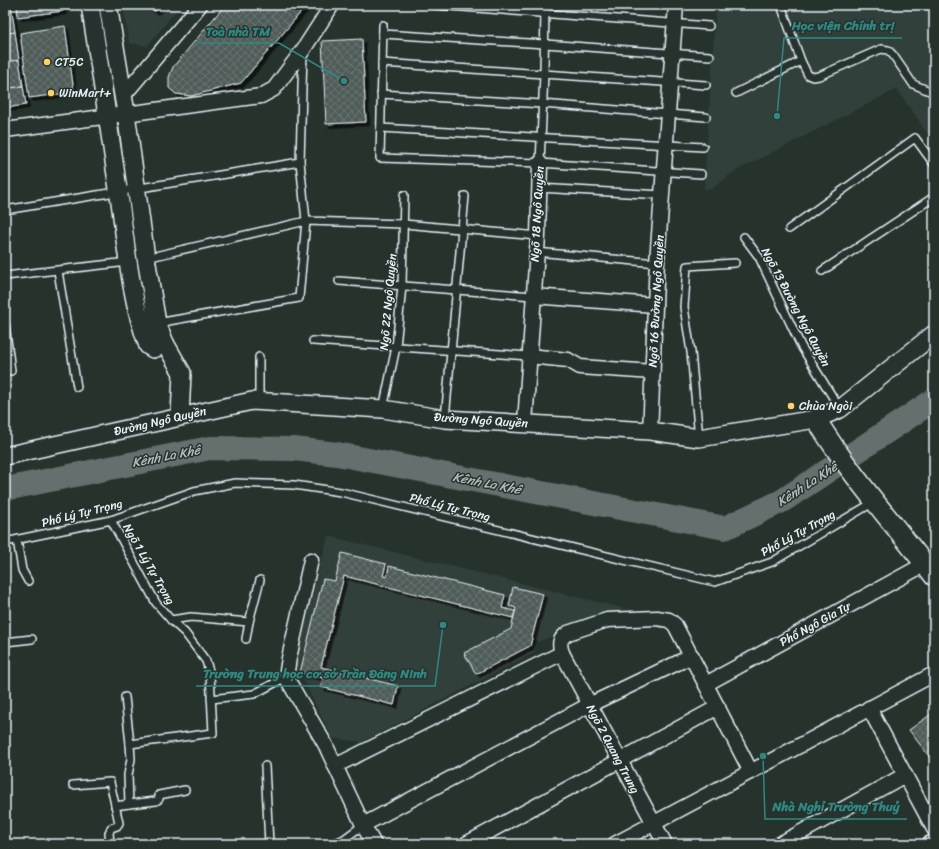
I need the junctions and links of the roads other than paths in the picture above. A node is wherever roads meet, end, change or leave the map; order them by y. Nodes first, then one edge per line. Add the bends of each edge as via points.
1 (90, 5) edge
2 (108, 5) edge
3 (200, 5) edge
4 (332, 5) edge
5 (436, 5) edge
6 (545, 5) edge
7 (676, 5) edge
8 (781, 5) edge
9 (545, 13) junction
10 (675, 22) junction
11 (382, 25) dead end
12 (710, 26) dead end
13 (383, 34) junction
14 (545, 44) junction
15 (303, 50) junction
16 (673, 52) junction
17 (710, 56) dead end
18 (801, 61) junction
19 (382, 63) junction
20 (544, 74) junction
21 (671, 84) junction
22 (706, 85) dead end
23 (736, 93) dead end
24 (934, 93) edge
25 (381, 94) junction
26 (123, 96) junction
27 (542, 104) junction
28 (126, 113) junction
29 (668, 113) junction
30 (108, 116) junction
31 (706, 117) dead end
32 (381, 128) junction
33 (5, 130) edge
34 (542, 138) junction
35 (665, 146) junction
36 (703, 148) dead end
37 (300, 162) junction
38 (540, 163) junction
39 (934, 164) edge
40 (664, 171) junction
41 (701, 174) dead end
42 (539, 188) junction
43 (136, 189) junction
44 (118, 192) junction
45 (404, 195) dead end
46 (662, 195) junction
47 (465, 196) dead end
48 (934, 197) edge
49 (5, 210) edge
50 (306, 221) junction
51 (404, 224) junction
52 (788, 229) dead end
53 (463, 230) junction
54 (538, 236) junction
55 (744, 237) dead end
56 (536, 252) junction
57 (137, 260) junction
58 (657, 263) junction
59 (735, 263) dead end
60 (58, 270) junction
61 (822, 270) dead end
62 (5, 276) edge
63 (339, 281) dead end
64 (402, 286) junction
65 (458, 290) junction
66 (533, 296) junction
67 (655, 305) junction
68 (157, 323) junction
69 (5, 324) edge
70 (140, 326) junction
71 (934, 334) edge
72 (313, 341) dead end
73 (166, 343) junction
74 (396, 347) junction
75 (450, 350) junction
76 (529, 356) junction
77 (259, 357) dead end
78 (11, 370) dead end
79 (653, 372) junction
80 (77, 387) dead end
81 (259, 401) junction
82 (840, 409) junction
83 (383, 410) junction
84 (180, 416) junction
85 (445, 420) junction
86 (525, 423) junction
87 (821, 426) junction
88 (650, 431) junction
89 (699, 438) junction
90 (5, 456) edge
91 (874, 502) junction
92 (111, 520) junction
93 (17, 540) junction
94 (5, 542) edge
95 (311, 560) dead end
96 (932, 573) edge
97 (260, 580) dead end
98 (28, 581) dead end
99 (171, 620) junction
100 (249, 622) junction
101 (32, 639) dead end
102 (246, 639) dead end
103 (5, 642) edge
104 (562, 653) junction
105 (692, 656) junction
106 (934, 674) edge
107 (286, 677) junction
108 (706, 684) junction
109 (125, 697) dead end
110 (211, 699) junction
111 (589, 705) junction
112 (718, 707) junction
113 (869, 708) junction
114 (130, 744) junction
115 (619, 760) junction
116 (265, 766) dead end
117 (335, 766) junction
118 (750, 772) junction
119 (905, 775) junction
120 (73, 785) dead end
121 (185, 790) dead end
122 (129, 804) junction
123 (115, 806) junction
124 (654, 823) junction
125 (363, 825) junction
126 (934, 829) edge
127 (344, 841) edge
128 (934, 842) edge
129 (110, 844) edge
130 (269, 844) edge
131 (334, 844) edge
132 (374, 844) edge
133 (466, 844) edge
134 (615, 844) edge
135 (665, 844) edge
136 (780, 844) edge
137 (930, 844) edge

1 - 30 street
2 - 26 street
3 - 26 street
4 - 15 street
5 - 9 lane
6 - 9 lane, Ngõ 18 Ngô Quyền
7 - 10 street, Ngõ 16 Đường Ngô Quyền
8 - 18 lane
9 - 10 lane
9 - 14 lane, Ngõ 18 Ngô Quyền
10 - 12 lane
10 - 16 street, Ngõ 16 Đường Ngô Quyền
11 - 13 lane
13 - 14 lane
13 - 19 lane
14 - 16 lane
14 - 20 lane, Ngõ 18 Ngô Quyền
15 - 28 street via 274,89 261,96
15 - 37 lane
16 - 17 lane
16 - 21 street, Ngõ 16 Đường Ngô Quyền
18 - 23 lane
18 - 24 lane via 808,75 813,78 881,49 888,50 913,84
19 - 20 lane
19 - 25 lane
20 - 21 lane
20 - 27 lane, Ngõ 18 Ngô Quyền
21 - 22 lane
21 - 29 street, Ngõ 16 Đường Ngô Quyền
25 - 27 lane
25 - 32 lane
26 - 28 street
26 - 30 street
27 - 29 lane
27 - 34 lane, Ngõ 18 Ngô Quyền
28 - 30 street
28 - 43 street
29 - 31 lane
29 - 35 street, Ngõ 16 Đường Ngô Quyền
30 - 33 street
30 - 44 street
32 - 34 lane
32 - 38 lane via 380,158
34 - 35 lane
34 - 38 lane, Ngõ 18 Ngô Quyền
35 - 36 lane
35 - 40 street, Ngõ 16 Đường Ngô Quyền
37 - 43 lane
37 - 50 lane
38 - 40 lane
38 - 42 street, Ngõ 18 Ngô Quyền
39 - 52 lane via 915,138
40 - 41 lane
40 - 46 street, Ngõ 16 Đường Ngô Quyền
42 - 46 lane
42 - 54 street, Ngõ 18 Ngô Quyền
43 - 44 lane
43 - 57 street
44 - 49 lane
44 - 57 street
45 - 51 lane, Ngõ 22 Ngô Quyền
46 - 58 street, Ngõ 16 Đường Ngô Quyền
47 - 53 lane
48 - 61 lane
50 - 51 lane
50 - 57 lane
50 - 68 lane via 299,298
51 - 53 lane
51 - 64 lane, Ngõ 22 Ngô Quyền
53 - 54 lane
53 - 65 lane
54 - 56 street, Ngõ 18 Ngô Quyền
55 - 82 lane, Ngõ 13 Đường Ngô Quyền via 758,257 801,346
56 - 58 lane
56 - 66 street, Ngõ 18 Ngô Quyền
57 - 60 lane
57 - 68 street
57 - 70 street
58 - 67 street, Ngõ 16 Đường Ngô Quyền
59 - 89 lane via 687,266 684,307
60 - 62 lane
60 - 80 lane
63 - 64 lane
64 - 65 lane
64 - 74 lane, Ngõ 22 Ngô Quyền
65 - 66 lane
65 - 75 lane
66 - 67 street
66 - 76 street, Ngõ 18 Ngô Quyền
67 - 79 street, Ngõ 16 Đường Ngô Quyền
68 - 70 lane
68 - 73 street
69 - 78 lane
70 - 73 street via 148,346 153,349
71 - 82 street, Đường Ngô Quyền
72 - 74 lane
73 - 84 street via 182,373
74 - 75 lane
74 - 83 lane, Ngõ 22 Ngô Quyền
75 - 76 lane
75 - 85 lane
76 - 79 street via 568,360 580,367
76 - 86 street, Ngõ 18 Ngô Quyền
77 - 81 lane
79 - 88 street, Ngõ 16 Đường Ngô Quyền
81 - 83 street, Đường Ngô Quyền
81 - 84 street, Đường Ngô Quyền
82 - 87 street, Đường Ngô Quyền
83 - 85 street, Đường Ngô Quyền
84 - 90 street, Đường Ngô Quyền
85 - 86 street, Đường Ngô Quyền
86 - 88 street, Đường Ngô Quyền
87 - 89 street, Đường Ngô Quyền
87 - 91 main road
88 - 89 street, Đường Ngô Quyền
91 - 92 lane, Phố Lý Tự Trọng via 772,562 715,582 341,492 294,485 235,483 194,491
91 - 96 main road
92 - 93 lane, Phố Lý Tự Trọng
92 - 99 lane, Ngõ 1 Lý Tự Trọng via 156,603
93 - 94 lane, Phố Lý Tự Trọng
93 - 98 lane via 22,570
95 - 107 street
96 - 108 street, Phố Ngô Gia Tự
97 - 100 lane
99 - 100 lane via 191,617
99 - 110 lane, Ngõ 1 Lý Tự Trọng via 185,632 206,661 210,674
100 - 102 lane
101 - 103 lane
104 - 105 street via 559,645 568,633 607,620 646,618 669,620 675,625
104 - 111 street, Ngõ 2 Quang Trung
104 - 117 street
105 - 108 street
105 - 111 street
106 - 113 street
107 - 110 lane via 254,694
107 - 117 street
108 - 112 street
109 - 114 lane
110 - 114 lane, Ngõ 1 Lý Tự Trọng via 213,733
111 - 115 street, Ngõ 2 Quang Trung
111 - 125 street
112 - 115 street
112 - 118 street
113 - 118 street
113 - 119 street
114 - 122 lane
115 - 124 street, Ngõ 2 Quang Trung
115 - 133 street
116 - 130 lane
117 - 125 street
118 - 124 street
119 - 126 street
119 - 136 street
120 - 123 lane via 110,782
121 - 122 lane via 159,794 156,801
122 - 123 lane
123 - 129 lane via 119,823 111,828
124 - 134 street
124 - 135 street, Ngõ 2 Quang Trung
125 - 127 lane
125 - 132 street
127 - 131 lane
128 - 137 street

